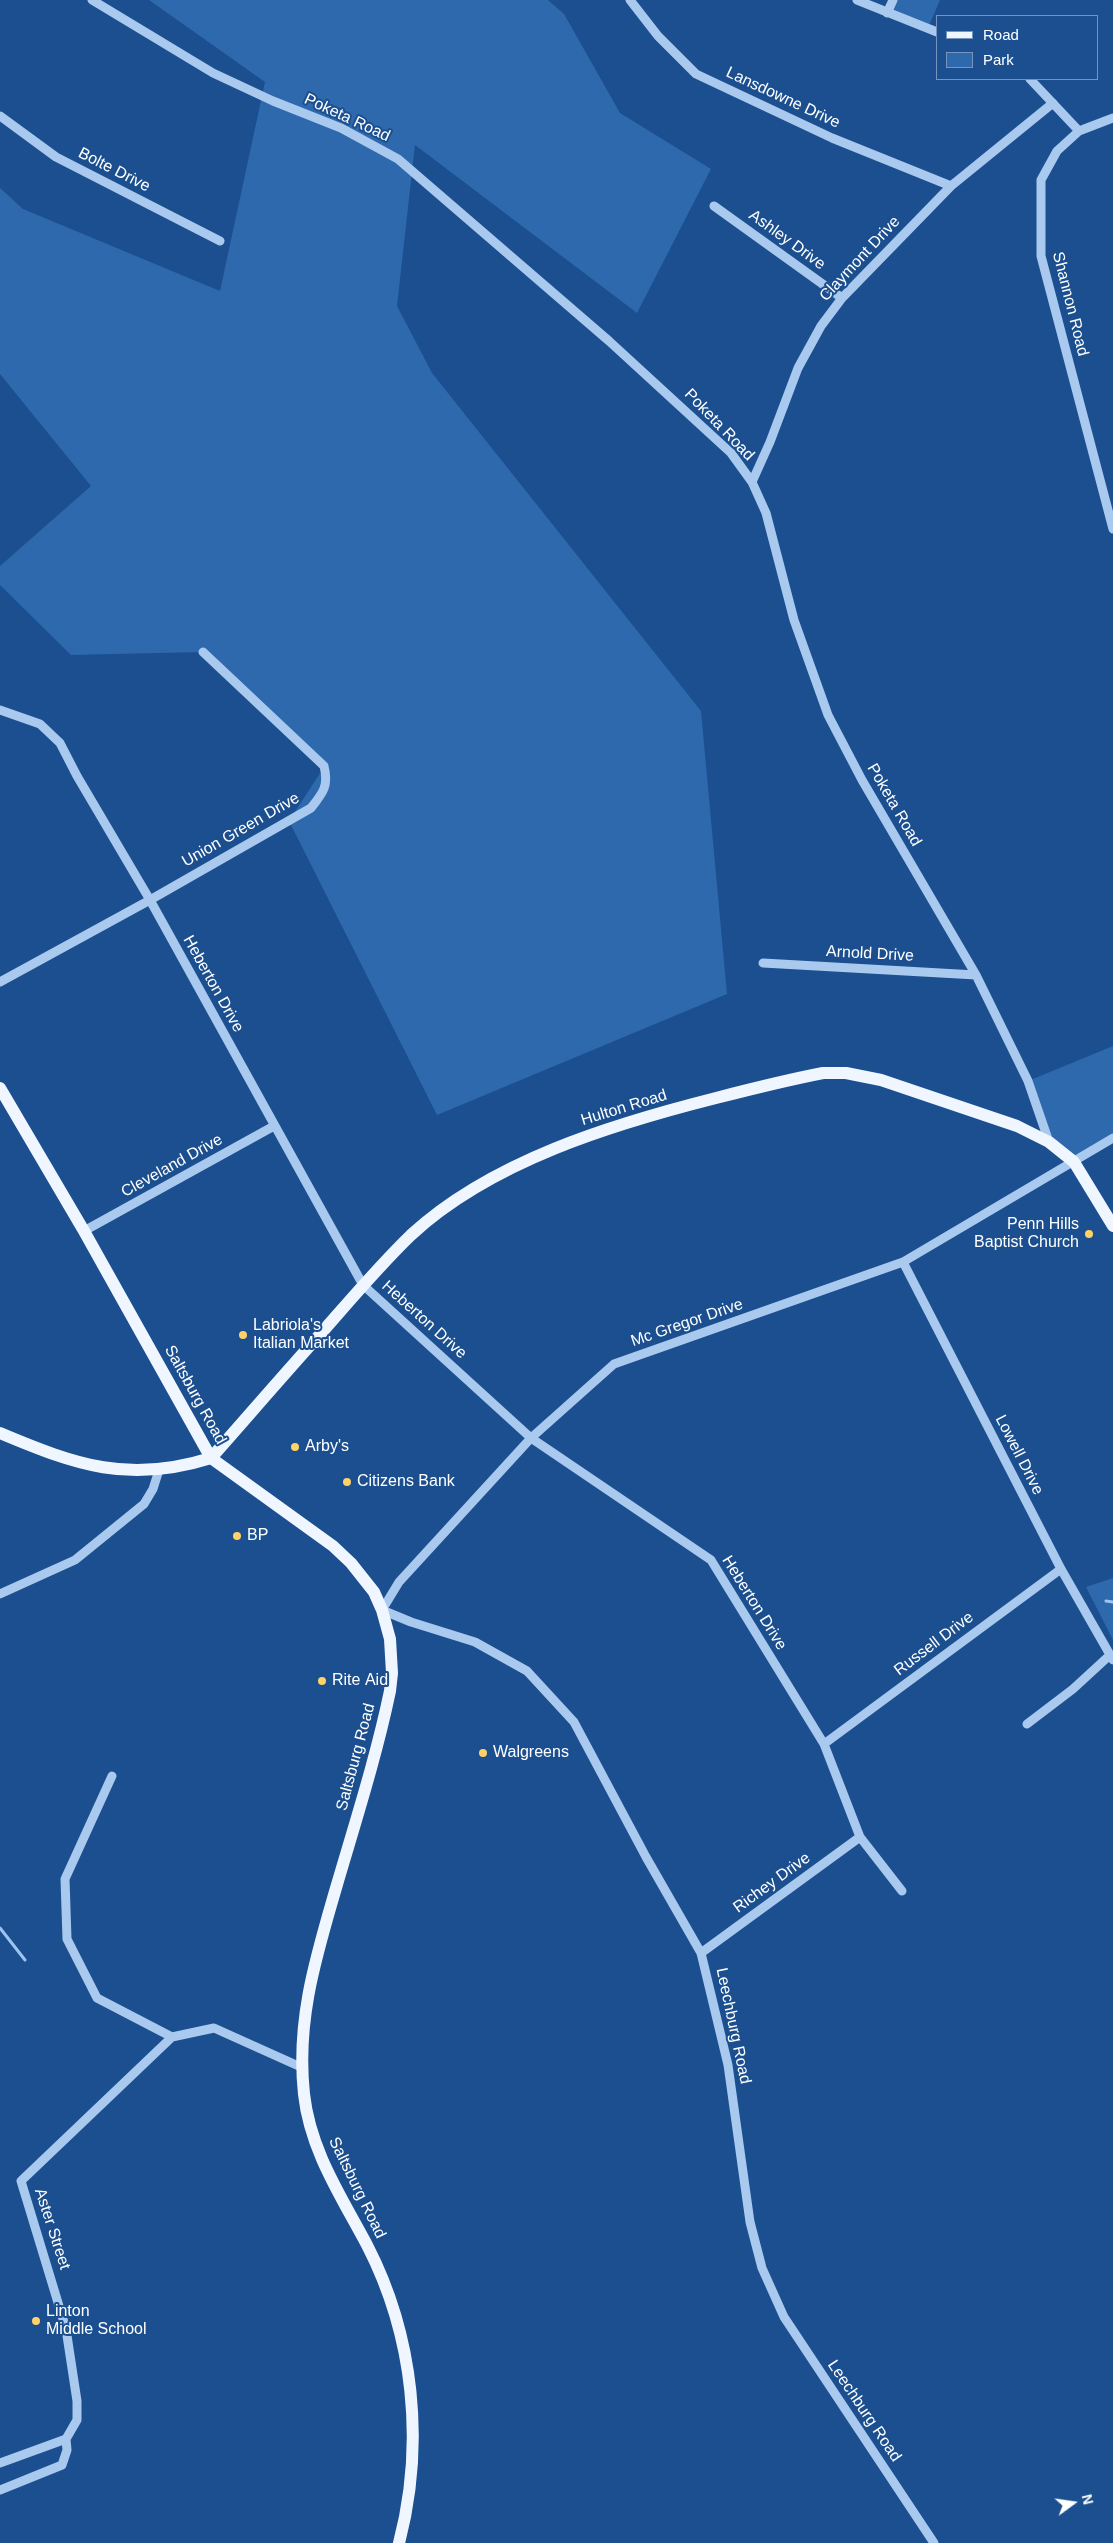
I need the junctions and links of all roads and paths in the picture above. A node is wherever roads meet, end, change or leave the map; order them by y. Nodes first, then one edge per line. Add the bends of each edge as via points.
1 (92, 0) edge
2 (630, 0) edge
3 (857, 0) edge
4 (893, 0) edge
5 (887, 13) junction
6 (936, 32) edge
7 (1031, 80) edge
8 (1053, 103) junction
9 (0, 116) edge
10 (1113, 118) edge
11 (1079, 131) junction
12 (951, 186) junction
13 (714, 206) dead end
14 (220, 241) dead end
15 (842, 298) junction
16 (752, 482) junction
17 (1111, 511) edge
18 (1113, 529) edge
19 (203, 652) dead end
20 (0, 710) edge
21 (150, 900) junction
22 (762, 963) dead end
23 (976, 975) junction
24 (0, 982) edge
25 (0, 1088) edge
26 (274, 1126) junction
27 (1113, 1138) edge
28 (1049, 1142) junction
29 (1074, 1162) junction
30 (1113, 1226) edge
31 (84, 1231) junction
32 (903, 1262) junction
33 (363, 1285) junction
34 (0, 1433) edge
35 (531, 1438) junction
36 (211, 1458) junction
37 (160, 1470) junction
38 (1061, 1569) junction
39 (0, 1594) edge
40 (382, 1610) junction
41 (1111, 1657) edge
42 (1027, 1724) dead end
43 (824, 1744) junction
44 (112, 1776) dead end
45 (860, 1837) junction
46 (902, 1891) dead end
47 (701, 1953) junction
48 (172, 2037) junction
49 (303, 2068) junction
50 (66, 2439) junction
51 (0, 2463) edge
52 (0, 2490) edge
53 (399, 2543) edge
54 (934, 2543) edge

1 - 16 street, Poketa Road via 212,73 366,140 398,159 442,194 680,405 731,453
2 - 12 street, Lansdowne Drive via 658,36 696,74 806,126
3 - 5 street
4 - 5 street
5 - 6 street
7 - 8 street
8 - 11 street
8 - 12 street, Claymont Drive
9 - 14 street, Bolte Drive via 56,157
10 - 11 street, Shannon Road
11 - 17 street, Shannon Road via 1057,150 1041,180 1041,256
12 - 15 street, Claymont Drive
13 - 15 street, Ashley Drive
15 - 16 street, Claymont Drive via 821,326 798,368
16 - 23 street, Poketa Road via 766,513 794,620 828,715 862,780
17 - 18 street, Shannon Road
19 - 21 street, Union Green Drive via 324,766 325,792 311,808
20 - 21 street, Heberton Drive via 40,724 60,743
21 - 24 street, Union Green Drive
21 - 26 street, Heberton Drive
22 - 23 street, Arnold Drive
23 - 28 street, Poketa Road via 1028,1081
25 - 31 main road, Saltsburg Road
26 - 31 street, Cleveland Drive
26 - 33 street, Heberton Drive
27 - 29 street, Mc Gregor Drive
28 - 29 main road, Hulton Road
28 - 33 main road, Hulton Road via 1017,1126 881,1080 846,1073 796,1078 620,1124 581,1138 497,1177 472,1191 412,1235
29 - 30 main road, Hulton Road
29 - 32 street, Mc Gregor Drive
31 - 36 main road, Saltsburg Road
32 - 35 street, Mc Gregor Drive via 614,1364
32 - 38 street, Lowell Drive
33 - 35 street, Heberton Drive
33 - 36 main road, Hulton Road
34 - 37 main road via 60,1457 98,1467
35 - 40 street, Mc Gregor Drive via 399,1582
35 - 43 street, Heberton Drive via 711,1560
36 - 37 main road
36 - 40 main road, Saltsburg Road via 333,1546 364,1579
37 - 39 street via 144,1504 75,1560
38 - 41 street, Lowell Drive
38 - 43 street, Russell Drive
40 - 47 street, Leechburg Road via 475,1642 527,1671 574,1722
40 - 49 main road, Saltsburg Road via 390,1639 390,1691 311,1974
41 - 42 street
43 - 45 street, Heberton Drive
44 - 48 street via 65,1879 67,1939 97,1998
45 - 46 street, Heberton Drive
45 - 47 street, Richey Drive
47 - 54 street, Leechburg Road via 728,2065 750,2222 762,2268 784,2317
48 - 49 street via 214,2028
48 - 50 street, Aster Street via 21,2182 66,2330 77,2401 77,2420
49 - 53 main road, Saltsburg Road via 304,2094 317,2148 378,2267 392,2305 408,2376 413,2412 413,2466
50 - 51 street
50 - 52 street, Aster Street via 67,2450 62,2465 56,2470

